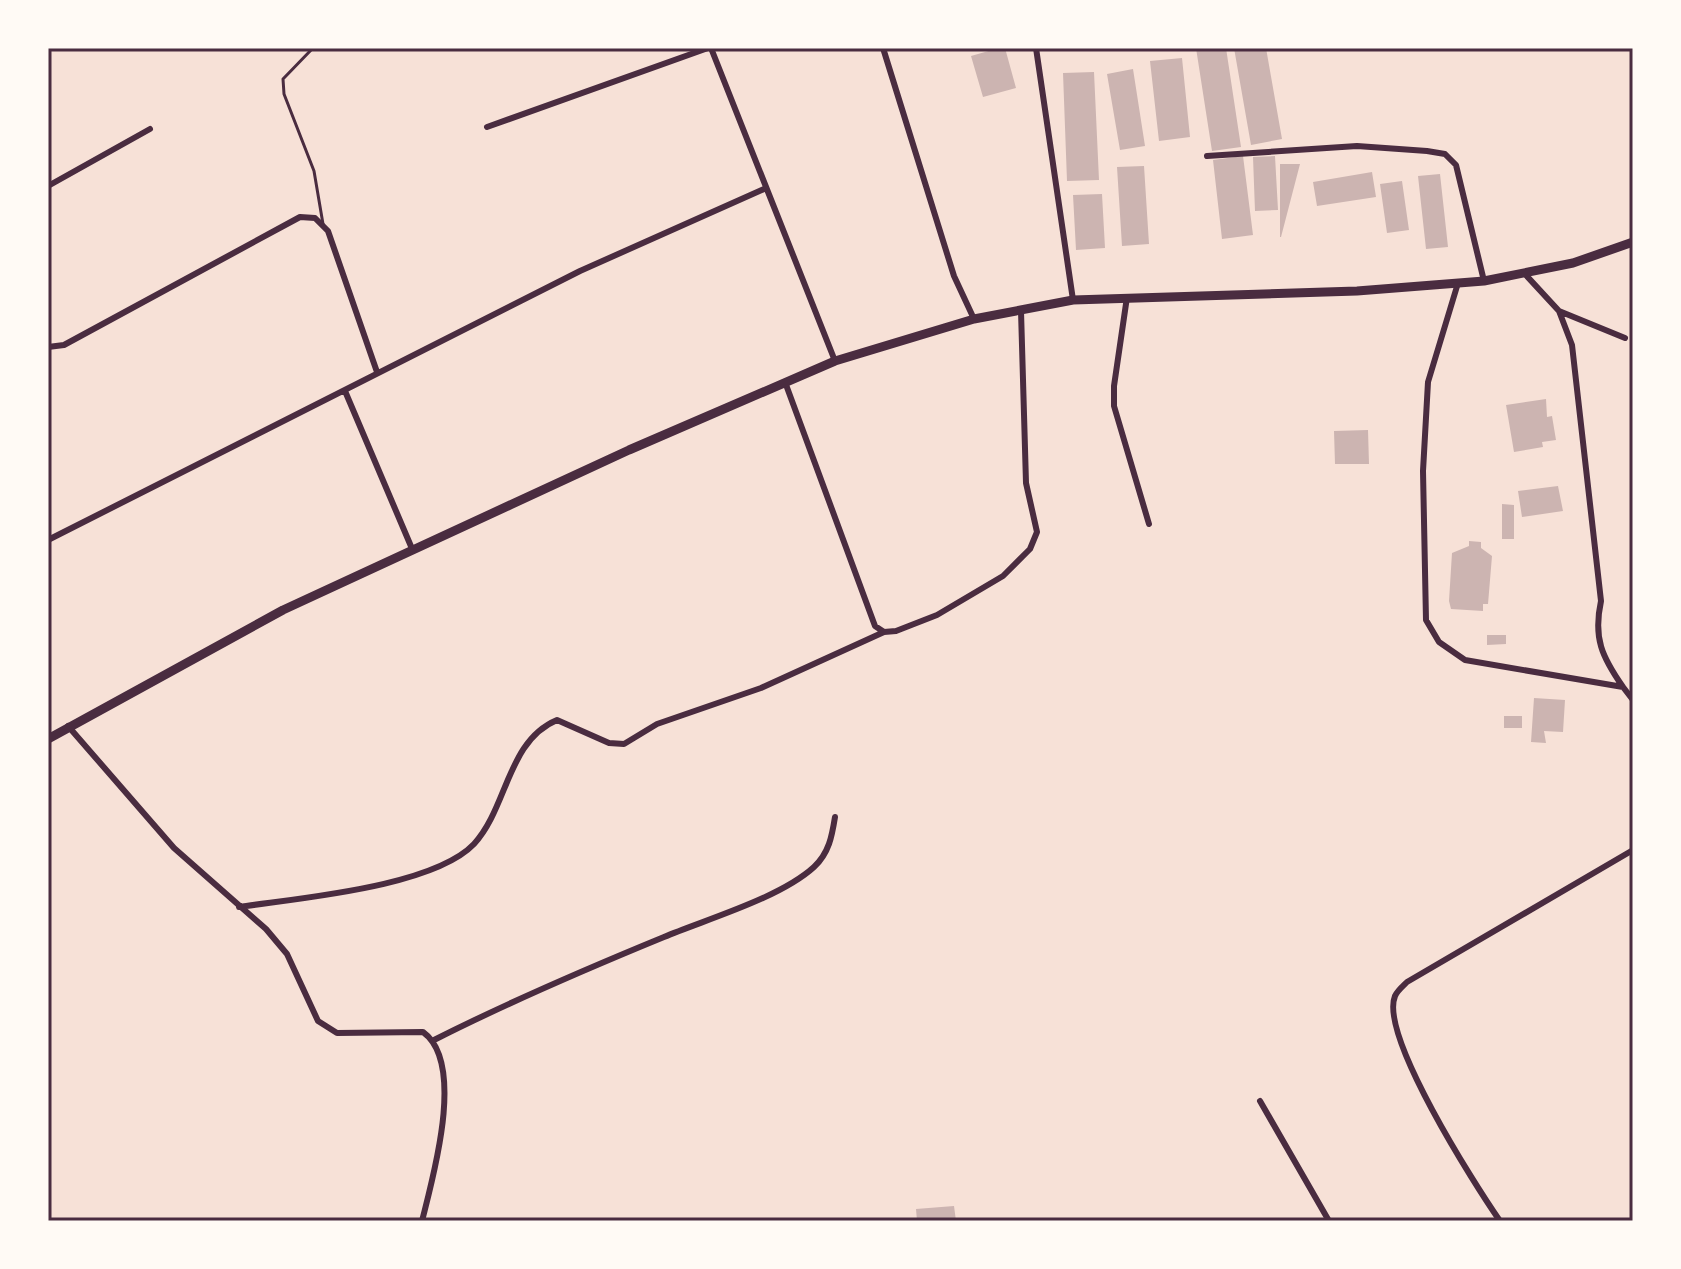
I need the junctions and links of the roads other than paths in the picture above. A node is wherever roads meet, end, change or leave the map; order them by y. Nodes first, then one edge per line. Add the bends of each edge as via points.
1 (313, 48) edge
2 (710, 48) edge
3 (883, 48) edge
4 (1036, 48) edge
5 (487, 127) dead end
6 (150, 129) dead end
7 (1207, 156) dead end
8 (48, 186) edge
9 (764, 189) junction
10 (323, 224) junction
11 (1633, 242) edge
12 (1524, 273) junction
13 (1484, 281) junction
14 (1458, 283) junction
15 (1127, 297) junction
16 (1073, 300) junction
17 (1021, 311) junction
18 (1559, 311) junction
19 (974, 319) junction
20 (1625, 338) dead end
21 (48, 347) edge
22 (835, 361) junction
23 (377, 372) junction
24 (785, 382) junction
25 (345, 391) junction
26 (1149, 524) dead end
27 (48, 540) edge
28 (413, 551) junction
29 (884, 632) junction
30 (1623, 687) junction
31 (1633, 700) edge
32 (68, 726) junction
33 (48, 739) edge
34 (835, 817) dead end
35 (1633, 850) edge
36 (239, 907) junction
37 (434, 1040) junction
38 (1260, 1101) dead end
39 (422, 1221) edge
40 (1329, 1221) edge
41 (1500, 1221) edge

1 - 10 lane via 283,79 314,171
2 - 5 street
2 - 9 street
3 - 19 street via 954,276
4 - 16 street
6 - 8 street
7 - 13 street via 1357,146 1445,154 1456,165
9 - 22 street
9 - 23 street via 632,246
10 - 21 street via 300,217 64,345
10 - 23 street
11 - 12 main road
12 - 13 main road
12 - 18 street
13 - 14 main road
14 - 15 main road
14 - 30 street via 1428,382 1423,471 1426,620 1439,642 1465,660
15 - 16 main road
15 - 26 street via 1114,406
16 - 17 main road
17 - 19 main road
17 - 29 street via 1026,483 1037,532 1030,549 1003,576 937,615
18 - 20 street
18 - 30 street via 1572,345 1584,426 1601,601 1596,628 1608,665
19 - 22 main road
22 - 24 main road
23 - 25 street
24 - 28 main road
24 - 29 street via 843,548 875,626
25 - 27 street
25 - 28 street
28 - 32 main road via 283,610
29 - 36 street via 761,688 657,724 624,744 609,743 557,720 538,728 521,752 490,824 457,859 418,876
30 - 31 street
32 - 33 main road
32 - 36 street via 174,848
34 - 37 street via 824,855 793,881 531,991
35 - 41 street via 1407,982 1395,995 1394,1019 1417,1083
36 - 37 street via 287,954 318,1021 337,1033 423,1032
37 - 39 street via 440,1053 443,1129
38 - 40 street

